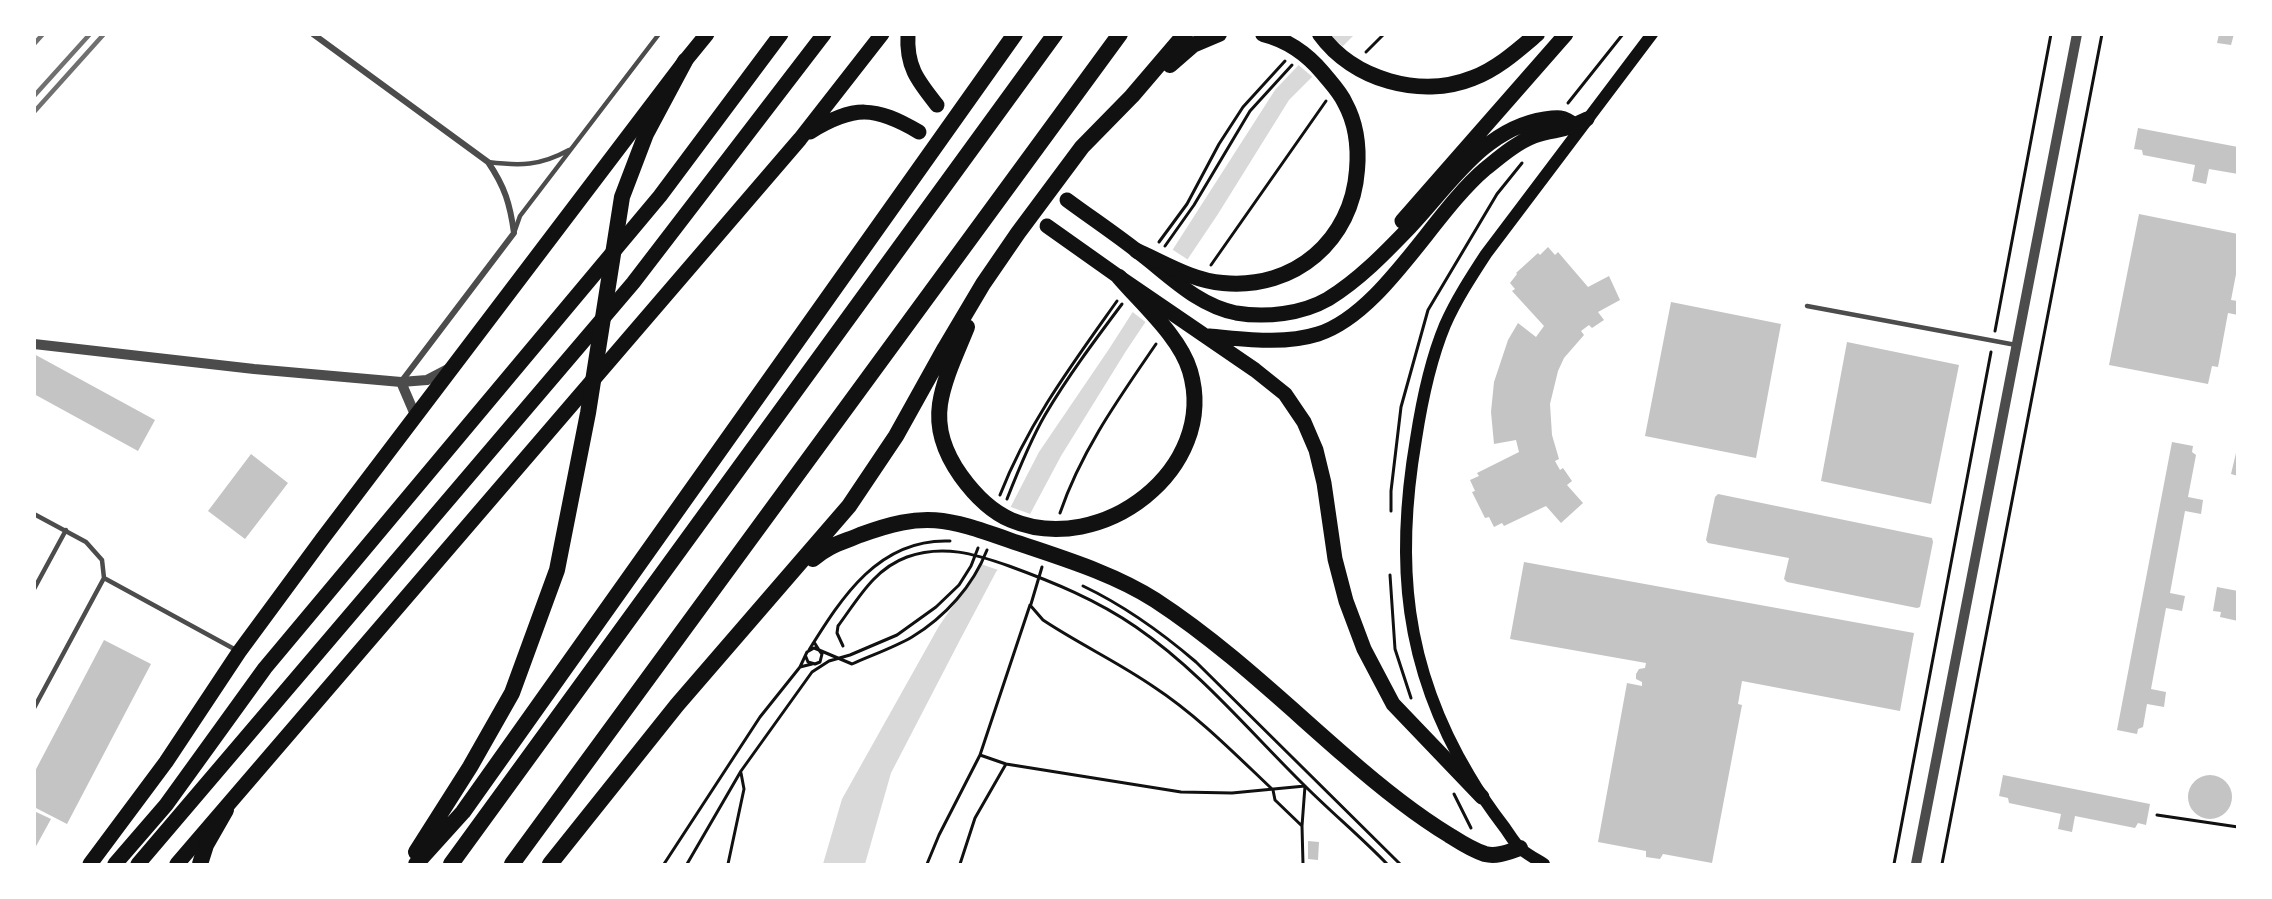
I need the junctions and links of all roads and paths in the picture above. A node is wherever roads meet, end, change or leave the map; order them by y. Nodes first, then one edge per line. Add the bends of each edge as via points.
1 (313, 34) edge
2 (323, 34) edge
3 (659, 34) edge
4 (707, 34) edge
5 (781, 34) edge
6 (824, 34) edge
7 (882, 34) edge
8 (908, 34) edge
9 (1015, 34) edge
10 (1055, 34) edge
11 (1120, 34) edge
12 (1185, 34) edge
13 (1220, 34) edge
14 (1263, 34) edge
15 (1320, 34) edge
16 (1537, 34) edge
17 (1566, 34) edge
18 (1623, 34) edge
19 (1652, 34) edge
20 (2051, 34) edge
21 (2077, 34) edge
22 (2102, 34) edge
23 (324, 43) junction
24 (1287, 51) junction
25 (685, 61) junction
26 (1132, 96) junction
27 (937, 105) dead end
28 (1558, 117) junction
29 (1587, 118) junction
30 (919, 132) dead end
31 (800, 139) junction
32 (571, 149) junction
33 (1525, 159) dead end
34 (488, 162) junction
35 (1067, 200) dead end
36 (1047, 226) dead end
37 (514, 233) junction
38 (1145, 251) junction
39 (1119, 277) junction
40 (983, 284) junction
41 (1119, 298) dead end
42 (1807, 306) dead end
43 (1301, 309) junction
44 (1208, 336) junction
45 (1993, 341) junction
46 (34, 344) edge
47 (2016, 345) junction
48 (453, 367) junction
49 (401, 382) junction
50 (416, 417) junction
51 (1020, 467) dead end
52 (992, 503) junction
53 (1004, 508) dead end
54 (1391, 513) dead end
55 (34, 514) edge
56 (66, 530) junction
57 (979, 536) junction
58 (951, 541) dead end
59 (987, 549) dead end
60 (1390, 568) dead end
61 (104, 578) junction
62 (1078, 584) dead end
63 (34, 589) edge
64 (776, 591) junction
65 (814, 642) junction
66 (843, 646) dead end
67 (809, 650) junction
68 (819, 650) junction
69 (240, 652) junction
70 (827, 653) junction
71 (806, 657) junction
72 (822, 658) junction
73 (812, 664) junction
74 (800, 667) junction
75 (1412, 701) dead end
76 (34, 708) edge
77 (980, 755) junction
78 (1006, 764) junction
79 (741, 771) junction
80 (1305, 786) junction
81 (1273, 790) junction
82 (1453, 791) dead end
83 (1482, 797) junction
84 (226, 810) junction
85 (2157, 815) dead end
86 (1302, 826) junction
87 (2238, 827) edge
88 (1520, 848) junction
89 (1488, 859) edge
90 (90, 864) edge
91 (115, 864) edge
92 (138, 864) edge
93 (177, 864) edge
94 (200, 864) edge
95 (408, 864) edge
96 (416, 864) edge
97 (451, 864) edge
98 (512, 864) edge
99 (550, 864) edge
100 (664, 864) edge
101 (687, 864) edge
102 (728, 864) edge
103 (927, 864) edge
104 (960, 864) edge
105 (1303, 864) edge
106 (1387, 864) edge
107 (1400, 864) edge
108 (1544, 864) edge
109 (1894, 864) edge
110 (1916, 864) edge
111 (1942, 864) edge

1 - 23 street
2 - 23 lane
3 - 32 lane
4 - 25 main road
5 - 91 main road via 660,196 265,668 166,805
6 - 92 main road via 633,283
7 - 31 main road
8 - 27 main road via 908,58 916,79
9 - 96 highway via 463,812
10 - 97 highway
11 - 98 highway
12 - 26 highway
13 - 26 highway via 1194,45
14 - 24 highway
15 - 16 highway via 1354,66 1393,83 1417,86 1472,79 1501,63
17 - 43 main road via 1378,248 1340,284
18 - 28 path
19 - 29 main road
20 - 45 path
21 - 47 street
22 - 111 path
23 - 34 street
24 - 38 path via 1243,107 1187,204
24 - 38 highway via 1320,70 1346,104 1356,132 1357,174 1349,210 1337,233 1299,267 1276,277 1248,282 1223,283 1199,278
25 - 48 main road
25 - 95 highway via 646,135 622,196 588,413 556,570 512,693
26 - 40 highway via 1082,147
28 - 29 main road via 1574,125
28 - 43 main road via 1515,125 1490,143 1349,285 1326,300
29 - 44 main road via 1567,130 1532,137 1484,170 1385,284 1341,322 1318,334 1279,341
29 - 83 main road via 1486,254 1446,323 1422,401 1408,484 1405,552 1409,609 1420,667 1442,722
30 - 31 main road via 879,113 858,112 837,116
31 - 84 main road
32 - 34 lane via 549,161 528,165
32 - 37 lane via 520,216
33 - 54 path via 1497,194 1428,310 1401,407
34 - 37 street via 511,207
35 - 38 main road
36 - 39 main road
37 - 49 street
38 - 43 main road via 1184,288 1209,304 1252,315
39 - 44 main road
39 - 52 highway via 1179,346 1190,370 1196,410 1189,440 1152,492 1127,510 1099,522 1066,529 1039,528 1011,520
40 - 52 highway via 946,380 940,405 940,431 948,458
40 - 64 highway via 896,436 849,506
41 - 52 path via 1037,417
42 - 45 lane
44 - 83 main road via 1285,394 1304,422 1316,450 1340,580 1364,649 1393,704
45 - 47 lane
45 - 109 path
46 - 49 street
47 - 110 street
48 - 49 street via 427,380
48 - 50 main road
49 - 50 street
50 - 69 main road
51 - 53 path
55 - 56 lane
56 - 61 lane via 86,542 102,560
56 - 63 lane
57 - 64 highway via 950,520 924,518 892,524 826,548
57 - 79 path via 971,566 959,585 897,635 829,661 812,672
57 - 89 highway via 1055,556 1109,576 1153,599 1242,666 1384,790
58 - 65 path via 901,549 875,564 852,586
59 - 70 path via 979,569 959,597 911,637 852,664
60 - 75 path via 1395,649
61 - 69 lane
61 - 76 lane
62 - 107 path via 1138,617 1196,662
64 - 99 highway via 677,705
65 - 67 path
65 - 68 path
66 - 80 path via 838,626 871,581 892,564 935,550 970,553 1046,579 1111,611 1157,642
67 - 68 path
67 - 71 path
68 - 70 path
68 - 72 path
69 - 90 main road via 166,762
70 - 72 path
71 - 73 path
71 - 74 path
72 - 73 path
73 - 74 path
74 - 100 path via 760,717
77 - 78 path
77 - 81 path via 1030,605 1042,620 1176,702
77 - 103 path
78 - 81 path via 1181,792
78 - 104 path via 975,818
79 - 101 path
79 - 102 path via 744,789
80 - 81 path
80 - 86 path
80 - 106 path
81 - 86 path via 1275,800
82 - 89 path
83 - 88 main road
84 - 93 main road
84 - 94 highway
85 - 87 path
86 - 105 path
88 - 89 highway
88 - 108 main road

